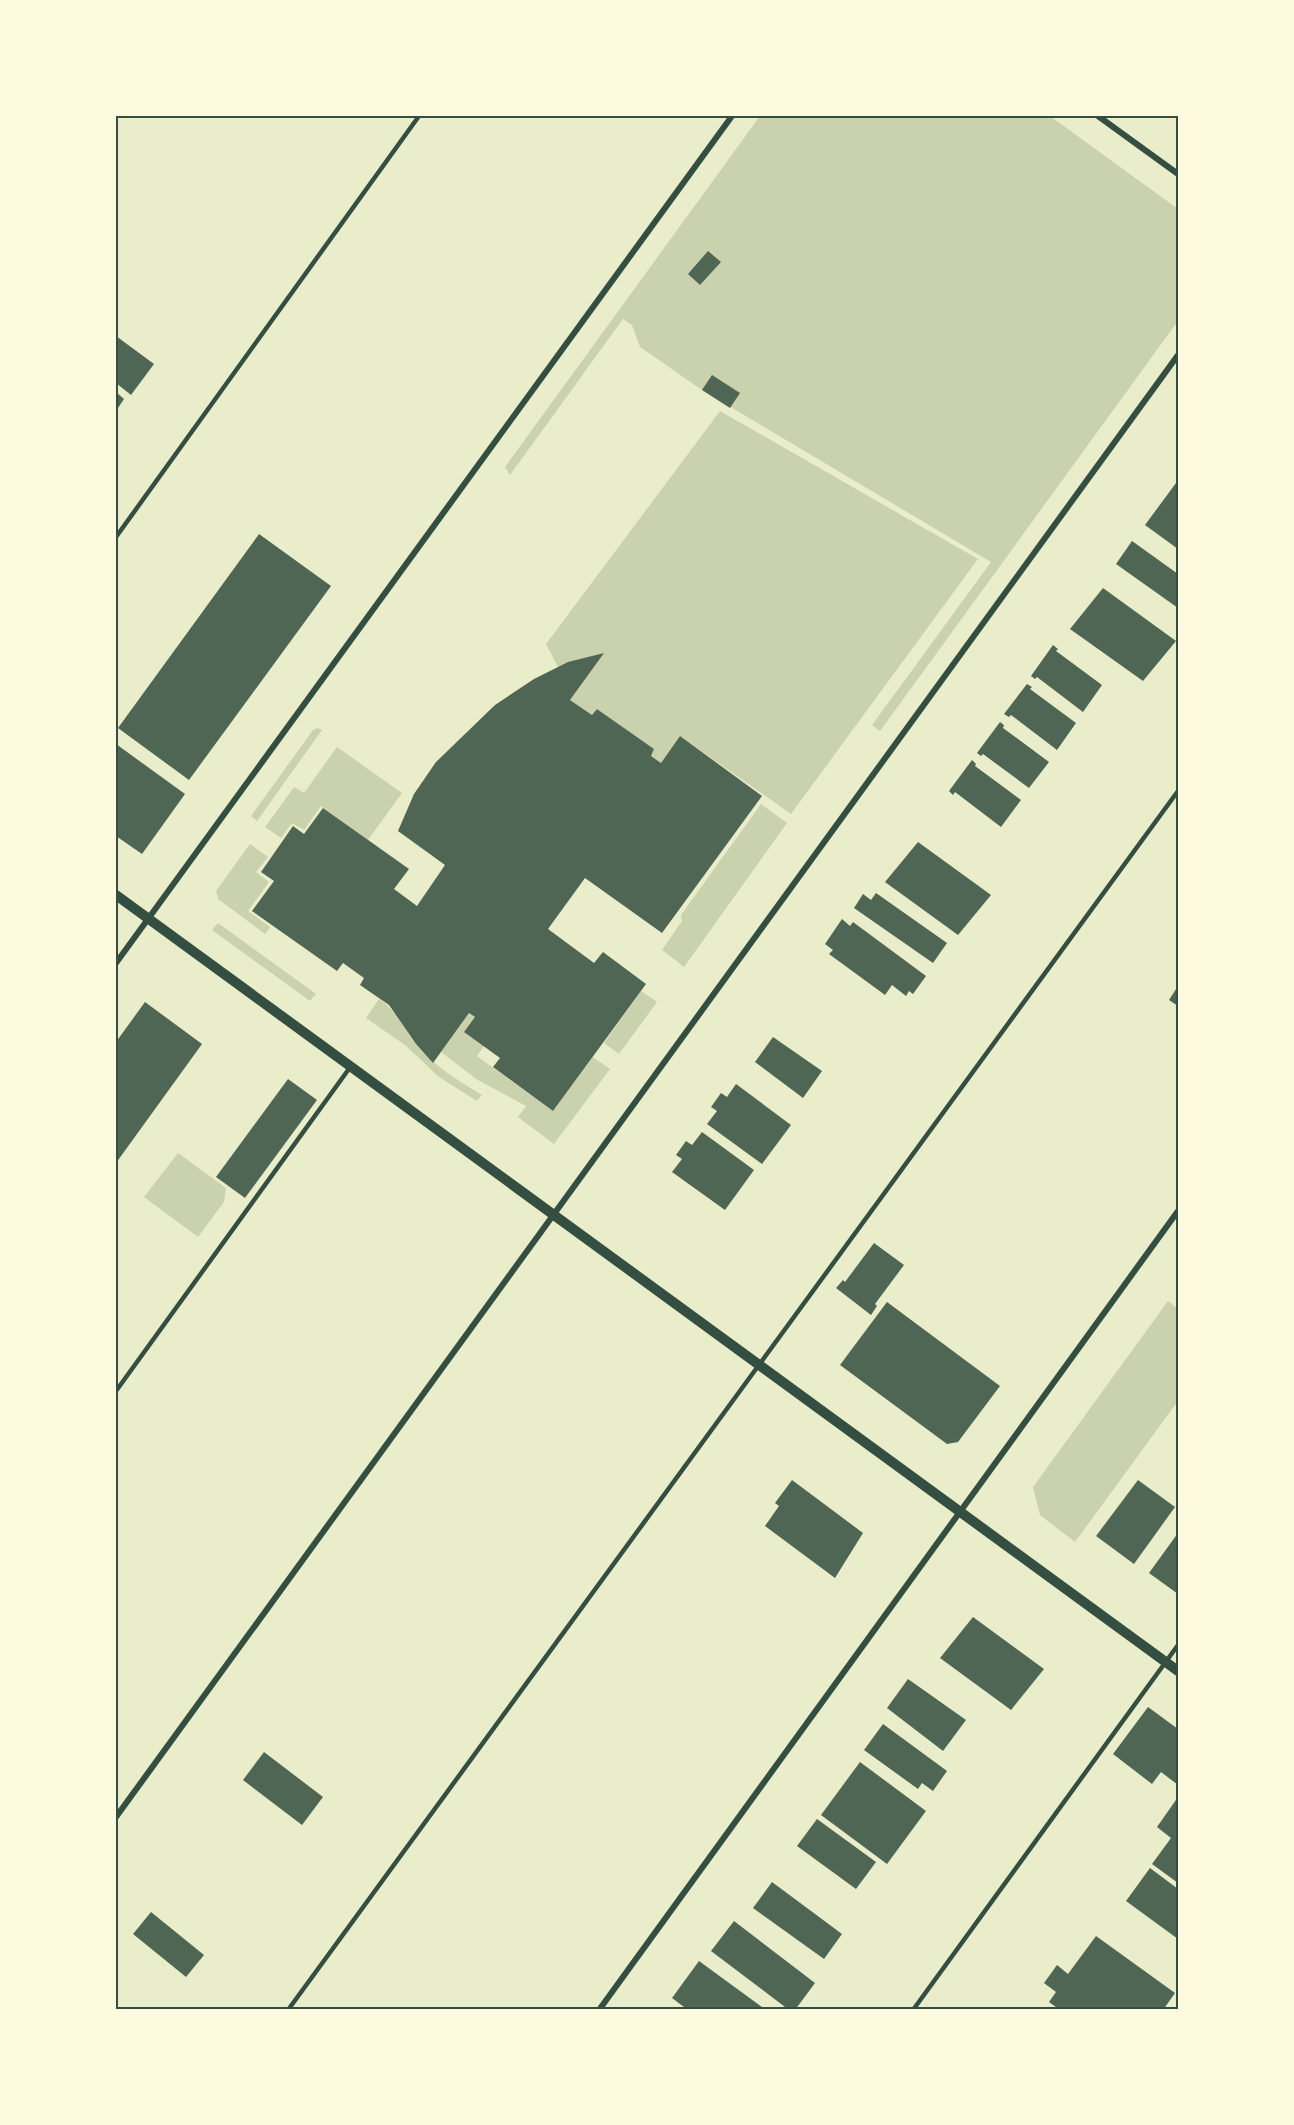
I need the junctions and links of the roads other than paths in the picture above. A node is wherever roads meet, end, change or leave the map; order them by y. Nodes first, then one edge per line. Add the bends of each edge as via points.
1 (419, 116) edge
2 (732, 116) edge
3 (1098, 116) edge
4 (1179, 174) edge
5 (1179, 355) edge
6 (116, 537) edge
7 (1179, 791) edge
8 (116, 895) edge
9 (148, 918) junction
10 (116, 963) edge
11 (351, 1066) junction
12 (1179, 1211) edge
13 (554, 1215) junction
14 (760, 1365) junction
15 (116, 1392) edge
16 (959, 1510) junction
17 (1179, 1645) edge
18 (1166, 1662) junction
19 (1179, 1671) edge
20 (116, 1817) edge
21 (288, 2010) edge
22 (599, 2010) edge
23 (913, 2010) edge

1 - 6 lane
2 - 9 street
3 - 4 street
5 - 13 street
7 - 14 lane
8 - 9 street
9 - 10 street
9 - 11 street
11 - 13 street
11 - 15 lane
12 - 16 street
13 - 14 street
13 - 20 street
14 - 16 street
14 - 21 lane
16 - 18 street
16 - 22 street
17 - 18 lane
18 - 19 street
18 - 23 lane

